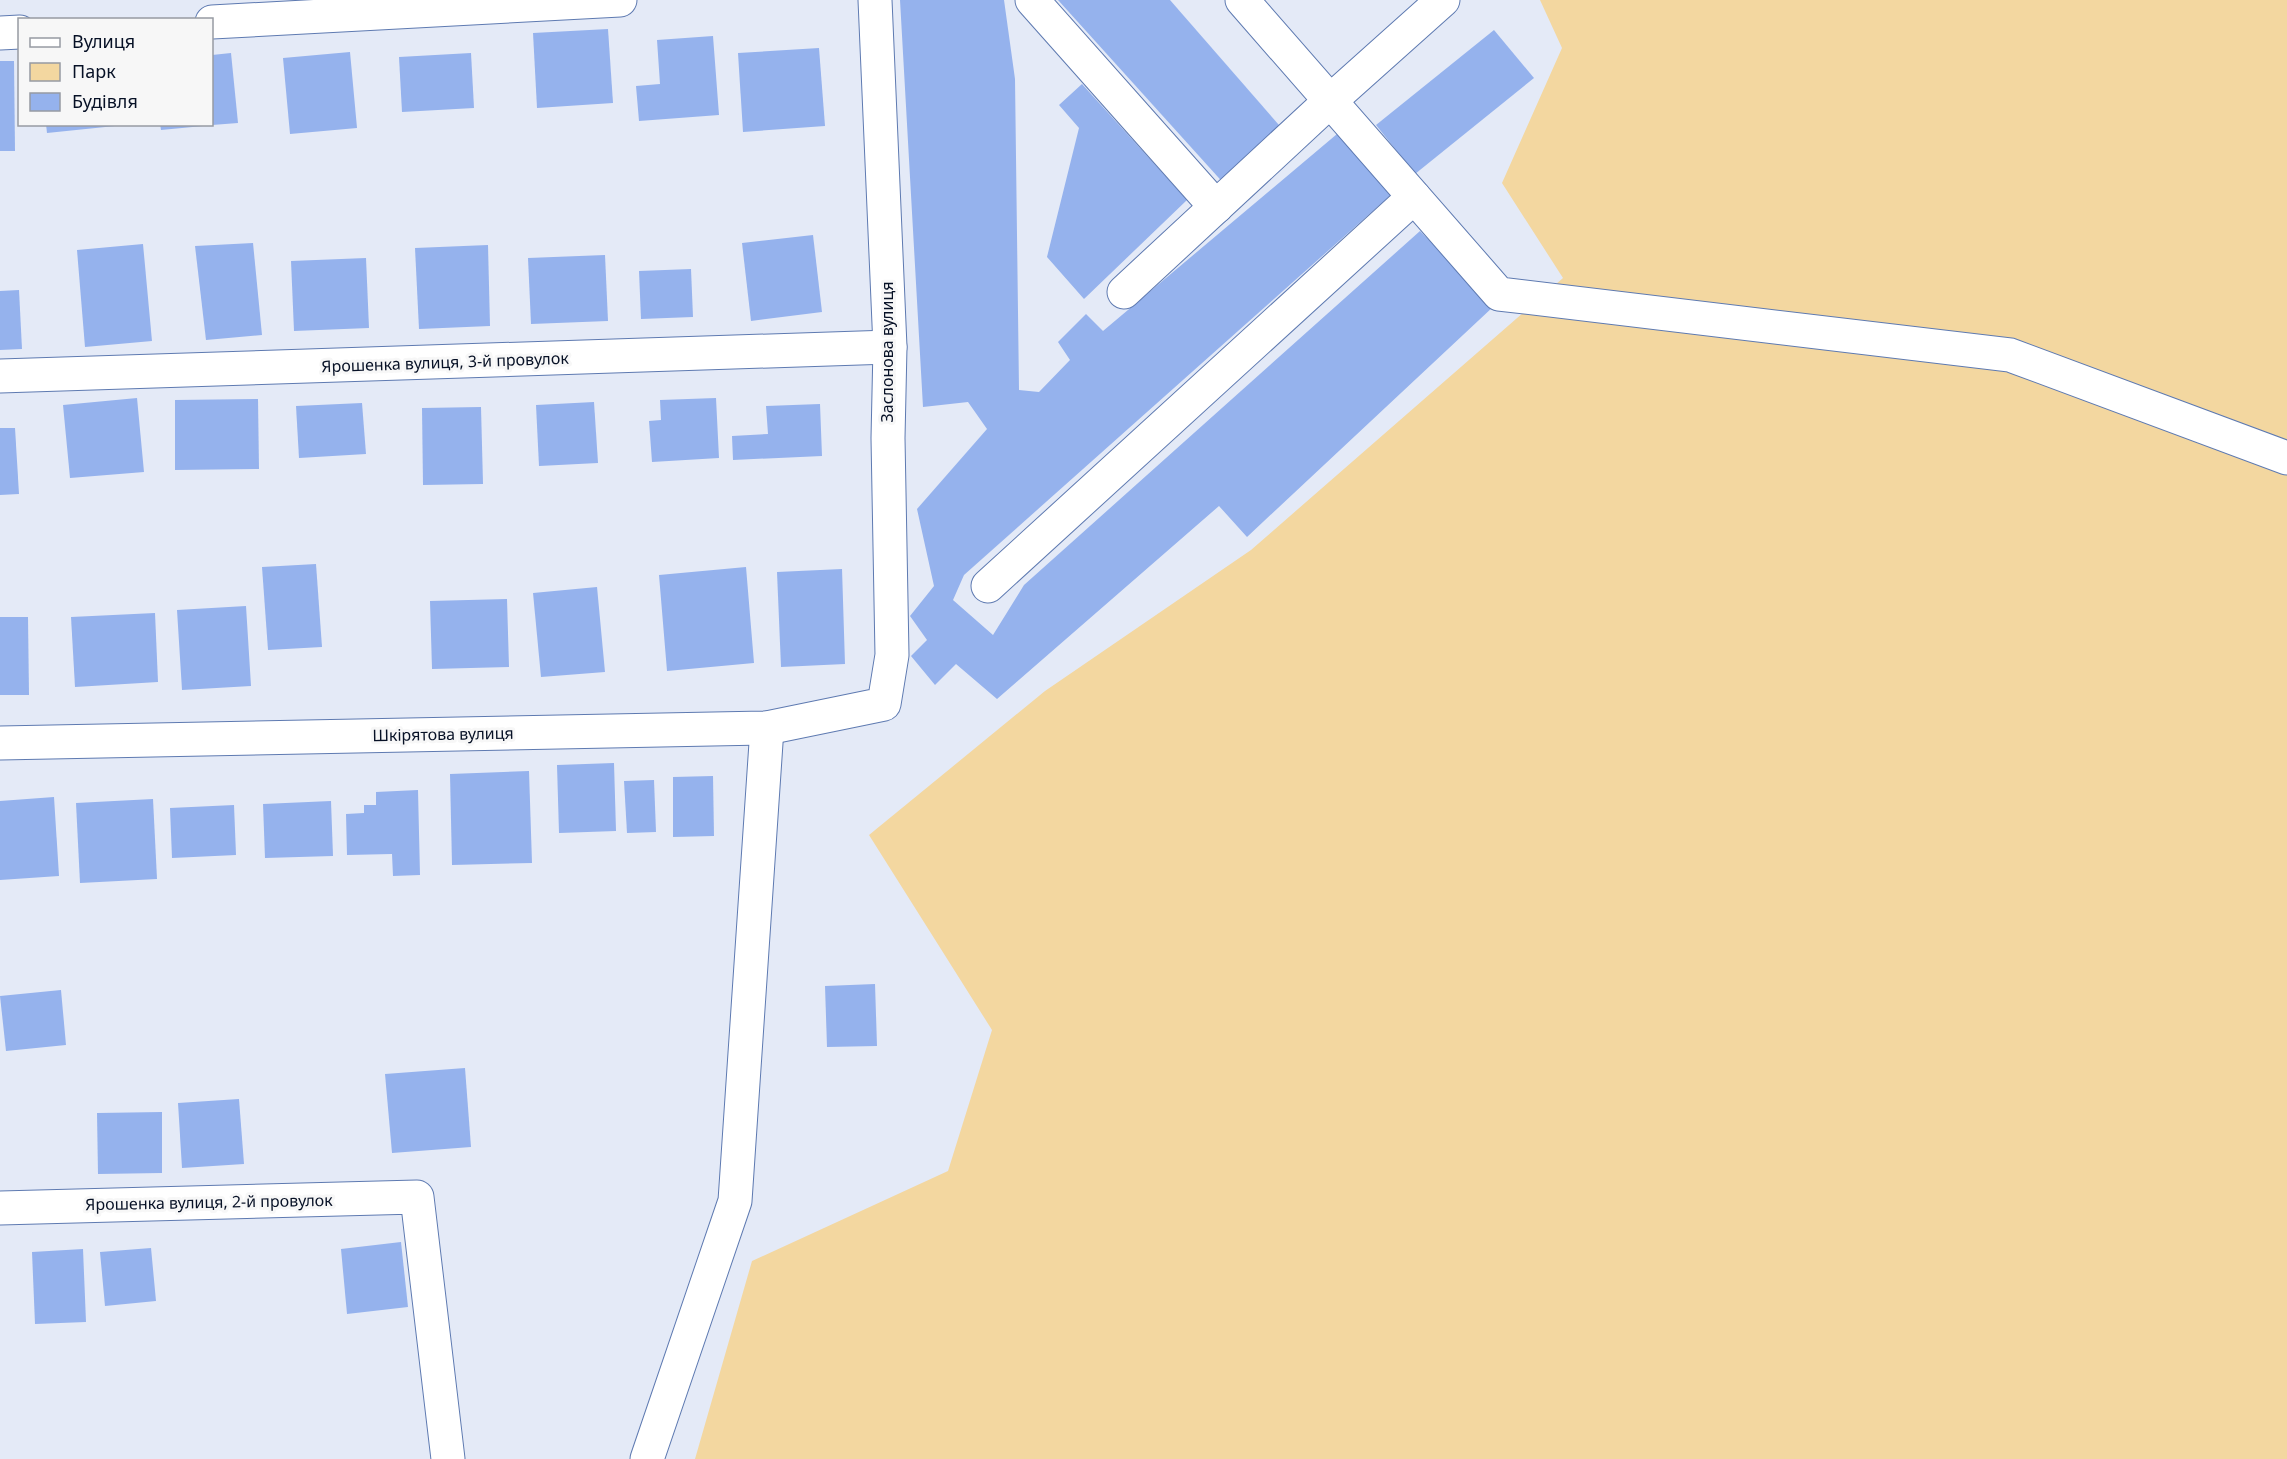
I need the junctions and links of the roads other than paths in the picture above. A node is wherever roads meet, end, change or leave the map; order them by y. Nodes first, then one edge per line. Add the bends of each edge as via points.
1 (620, 0) edge
2 (875, 0) edge
3 (1032, 0) edge
4 (1242, 0) edge
5 (1443, 0) edge
6 (213, 22) edge
7 (18, 32) edge
8 (0, 33) edge
9 (1330, 101) junction
10 (1414, 197) junction
11 (1216, 207) junction
12 (1124, 292) dead end
13 (890, 347) junction
14 (0, 376) edge
15 (2287, 458) edge
16 (988, 586) dead end
17 (884, 704) joint
18 (768, 728) junction
19 (0, 743) edge
20 (0, 1208) edge
21 (448, 1459) edge
22 (647, 1459) edge

1 - 6 street
2 - 13 street, Заслонова вулиця
3 - 11 street
4 - 9 street
5 - 9 street
7 - 8 street
9 - 10 street
9 - 11 street
10 - 15 street via 1499,294 2010,355
10 - 16 street
11 - 12 street
13 - 14 street, Ярошенка вулиця, 3-й провулок
13 - 17 street, Заслонова вулиця via 892,655
17 - 18 street, Шкірятова вулиця
18 - 19 street, Шкірятова вулиця
18 - 22 street via 735,1201
20 - 21 street, Ярошенка вулиця, 2-й провулок via 417,1197

